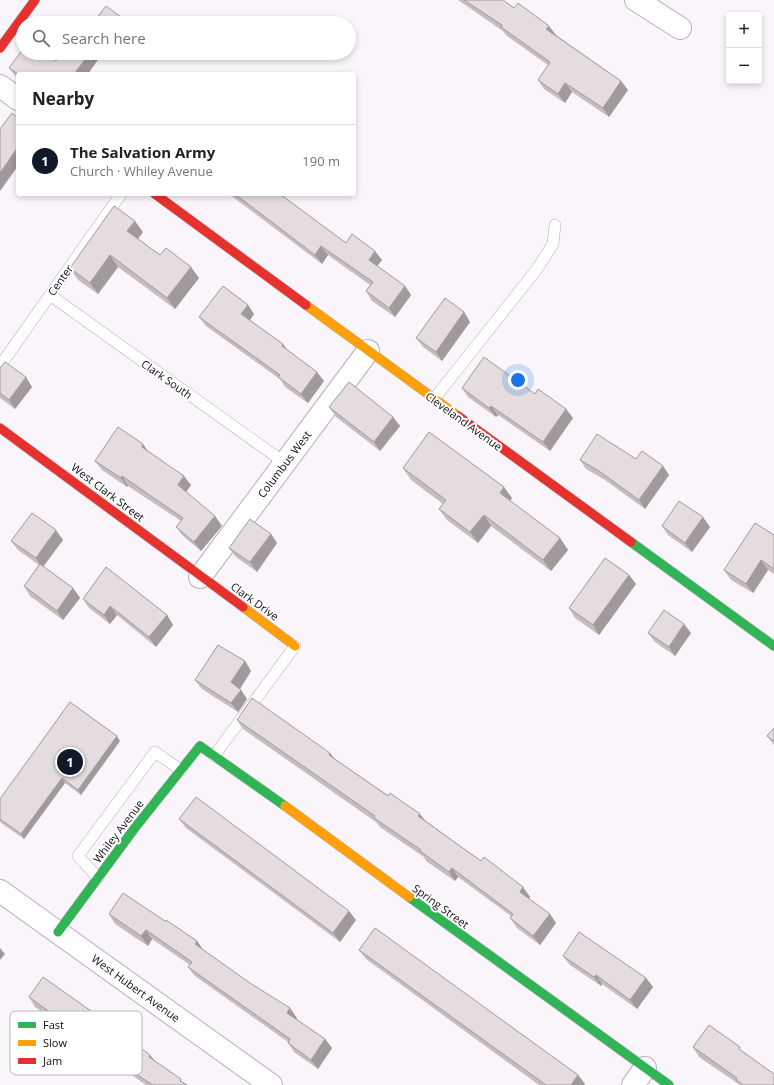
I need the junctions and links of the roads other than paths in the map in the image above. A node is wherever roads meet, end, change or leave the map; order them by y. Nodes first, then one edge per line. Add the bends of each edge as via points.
1 (35, 0) edge
2 (636, 0) edge
3 (23, 16) edge
4 (16, 26) edge
5 (680, 28) dead end
6 (0, 48) edge
7 (0, 86) edge
8 (16, 98) edge
9 (120, 196) edge
10 (158, 196) edge
11 (555, 225) dead end
12 (50, 295) junction
13 (368, 351) junction
14 (0, 366) edge
15 (434, 399) junction
16 (0, 428) edge
17 (285, 463) junction
18 (200, 577) junction
19 (295, 646) joint
20 (774, 646) edge
21 (200, 746) joint
22 (214, 756) junction
23 (181, 770) junction
24 (98, 878) junction
25 (0, 890) edge
26 (58, 932) junction
27 (645, 1068) junction
28 (271, 1085) edge
29 (633, 1085) edge
30 (669, 1085) edge

1 - 3 street
2 - 5 street
4 - 6 street
7 - 8 street
9 - 12 lane, Center
10 - 13 street, Cleveland Avenue
11 - 15 lane via 553,244 538,269
12 - 14 lane, Center
12 - 17 lane, Clark South
13 - 15 street, Cleveland Avenue
13 - 17 street, Columbus West
15 - 20 street, Cleveland Avenue
16 - 18 street, West Clark Street via 67,475
17 - 18 street, Columbus West
18 - 19 street, Clark Drive
19 - 22 lane
21 - 22 street, Spring Street
21 - 23 street, Whiley Avenue
22 - 27 street, Spring Street
23 - 24 street, Whiley Avenue
23 - 24 lane via 155,752 78,856
24 - 26 street, Whiley Avenue
25 - 26 street, West Hubert Avenue
26 - 28 street, West Hubert Avenue
27 - 29 street
27 - 30 street, Spring Street

